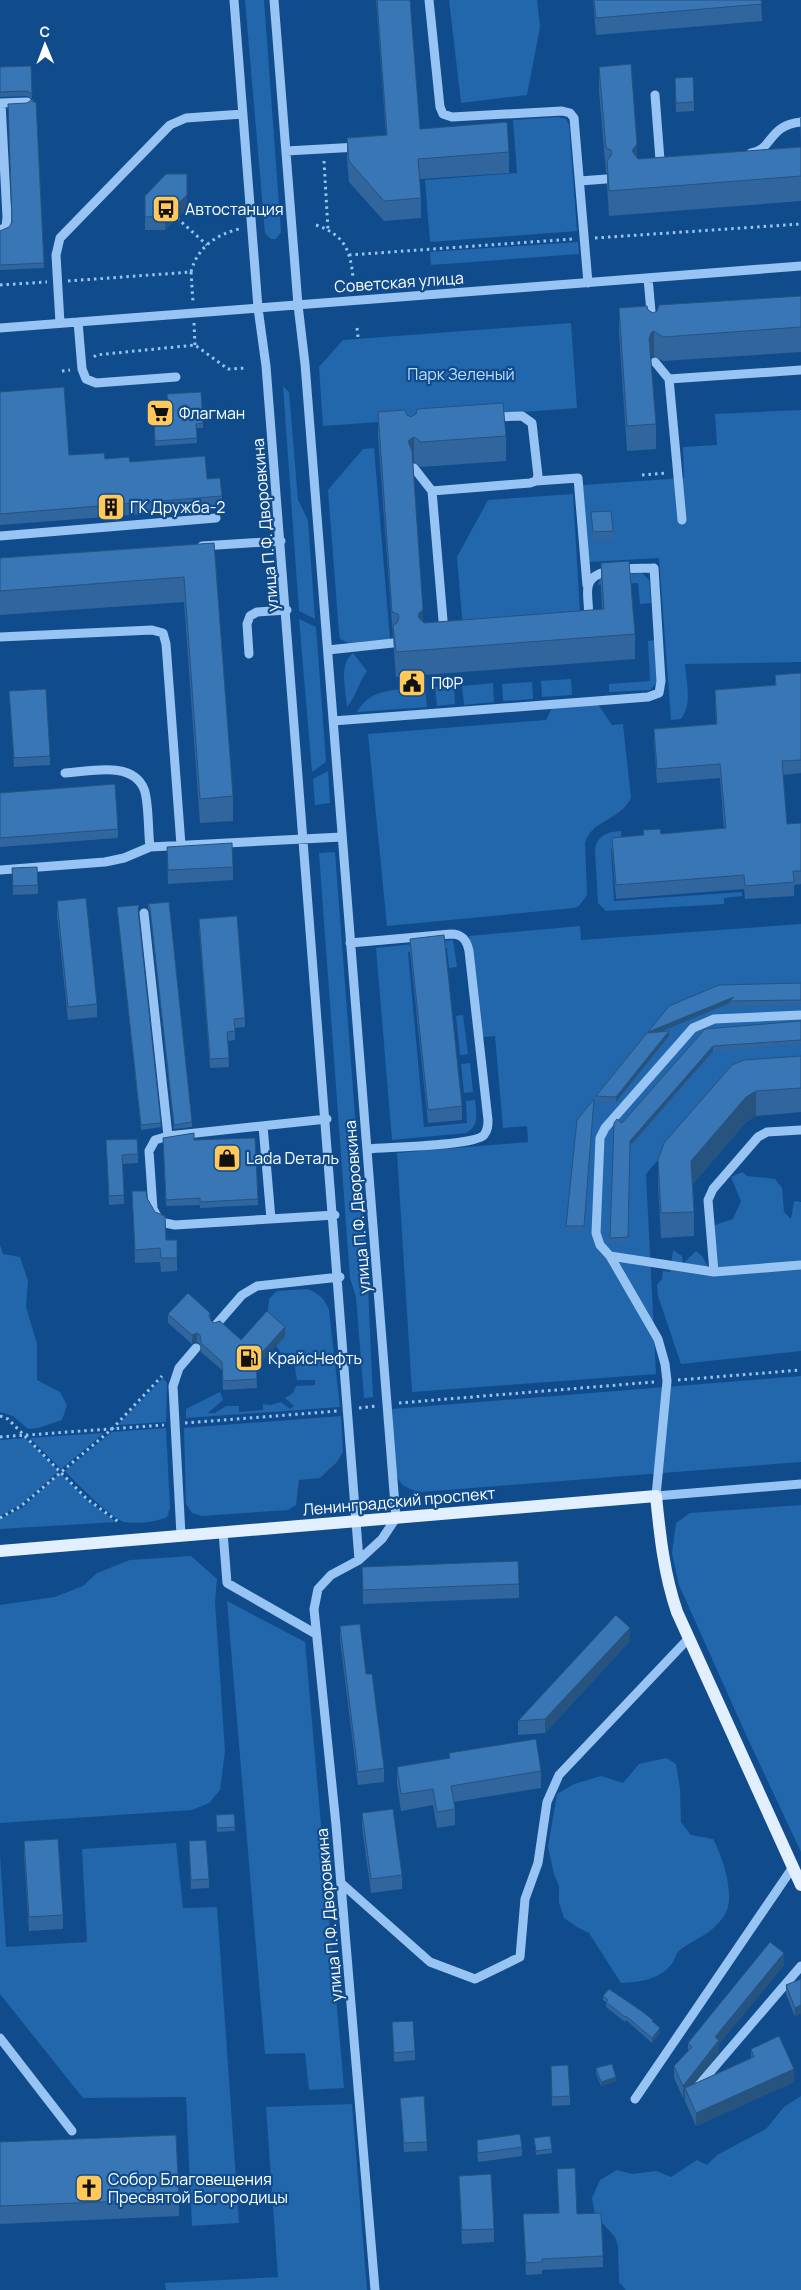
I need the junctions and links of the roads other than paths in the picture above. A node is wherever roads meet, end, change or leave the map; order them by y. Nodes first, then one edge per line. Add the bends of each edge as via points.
1 (234, 0) edge
2 (274, 0) edge
3 (429, 0) edge
4 (654, 95) dead end
5 (27, 102) edge
6 (1, 103) edge
7 (243, 114) junction
8 (801, 122) edge
9 (365, 146) edge
10 (286, 152) junction
11 (745, 154) edge
12 (661, 162) edge
13 (606, 179) edge
14 (580, 181) junction
15 (0, 230) edge
16 (801, 266) edge
17 (648, 278) junction
18 (588, 283) junction
19 (298, 305) junction
20 (258, 308) junction
21 (78, 322) junction
22 (60, 323) junction
23 (0, 328) edge
24 (652, 330) edge
25 (656, 362) dead end
26 (801, 370) edge
27 (176, 377) dead end
28 (669, 379) junction
29 (486, 418) edge
30 (414, 468) edge
31 (536, 481) junction
32 (432, 491) junction
33 (216, 518) dead end
34 (682, 520) dead end
35 (0, 536) edge
36 (281, 541) junction
37 (194, 547) edge
38 (588, 587) junction
39 (287, 610) junction
40 (580, 628) edge
41 (0, 637) edge
42 (454, 638) edge
43 (392, 643) edge
44 (328, 650) junction
45 (250, 654) dead end
46 (333, 721) junction
47 (66, 773) dead end
48 (342, 837) junction
49 (305, 839) junction
50 (181, 845) junction
51 (150, 847) junction
52 (0, 870) edge
53 (144, 913) dead end
54 (350, 943) junction
55 (801, 1015) edge
56 (327, 1119) junction
57 (263, 1126) junction
58 (801, 1130) edge
59 (168, 1136) junction
60 (368, 1149) junction
61 (335, 1215) junction
62 (271, 1219) junction
63 (610, 1256) junction
64 (801, 1265) edge
65 (714, 1272) junction
66 (340, 1277) junction
67 (215, 1326) edge
68 (196, 1348) dead end
69 (801, 1484) edge
70 (656, 1496) junction
71 (396, 1518) junction
72 (356, 1521) junction
73 (223, 1532) junction
74 (181, 1535) junction
75 (0, 1551) edge
76 (359, 1560) junction
77 (316, 1634) junction
78 (689, 1638) junction
79 (793, 1867) junction
80 (341, 1883) junction
81 (801, 1885) edge
82 (801, 1966) edge
83 (0, 2038) edge
84 (700, 2085) edge
85 (636, 2099) dead end
86 (72, 2131) dead end
87 (375, 2290) edge

1 - 7 street, улица П.Ф. Дворовкина
2 - 10 street, улица П.Ф. Дворовкина
3 - 14 street via 443,114 452,117 562,111 570,114 576,126
4 - 12 street
5 - 6 street
6 - 15 street via 7,217 6,227
7 - 20 street, улица П.Ф. Дворовкина
7 - 22 street via 186,118 170,125 60,238 56,255
8 - 11 street via 788,123 761,150
9 - 10 street
10 - 19 street, улица П.Ф. Дворовкина
13 - 14 street
14 - 18 street
16 - 17 street, Советская улица
17 - 18 street, Советская улица
17 - 24 street
18 - 19 street, Советская улица
19 - 20 street, Советская улица
19 - 44 street, улица П.Ф. Дворовкина
20 - 21 street, Советская улица
20 - 36 street, улица П.Ф. Дворовкина
21 - 22 street, Советская улица
21 - 27 street via 82,369 86,379 96,383
22 - 23 street, Советская улица
25 - 28 street
26 - 28 street
28 - 34 street
29 - 31 street via 522,416 532,423 538,468
30 - 32 street
31 - 32 street
31 - 38 street via 578,478
32 - 42 street via 441,640
33 - 35 street
36 - 37 street
36 - 39 street, улица П.Ф. Дворовкина
38 - 40 street via 588,618
38 - 46 street via 592,577 602,572 654,568 659,693 648,697
39 - 45 street via 257,612 250,616 247,624
39 - 49 street, улица П.Ф. Дворовкина
41 - 50 street via 152,630 163,633
43 - 44 street
44 - 46 street, улица П.Ф. Дворовкина
46 - 48 street, улица П.Ф. Дворовкина
47 - 51 street via 126,771 138,779 145,790
48 - 49 street
48 - 54 street, улица П.Ф. Дворовкина
49 - 50 street
49 - 56 street, улица П.Ф. Дворовкина
50 - 51 street
51 - 52 street via 105,862
53 - 59 street
54 - 60 street, улица П.Ф. Дворовкина
54 - 60 street via 451,934 464,938 469,951 488,1120 484,1135 467,1142
55 - 63 street via 702,1022 692,1028 605,1128 600,1138 596,1233 600,1245
56 - 57 street
56 - 61 street, улица П.Ф. Дворовкина
57 - 59 street
57 - 62 street
58 - 65 street via 767,1132 758,1137 713,1189 708,1200
59 - 62 street via 155,1140 149,1151 153,1209 160,1222 175,1225
60 - 71 street, улица П.Ф. Дворовкина
61 - 62 street
61 - 66 street, улица П.Ф. Дворовкина
63 - 65 street
63 - 70 street via 658,1339 665,1364 667,1381
64 - 65 street
66 - 67 street via 257,1286 242,1294
66 - 72 street, улица П.Ф. Дворовкина
68 - 74 street via 179,1368 173,1386
69 - 70 street, Ленинградский проспект
70 - 71 main road, Ленинградский проспект
70 - 78 main road via 667,1584
71 - 72 main road, Ленинградский проспект
71 - 76 street, улица П.Ф. Дворовкина via 382,1539
72 - 73 main road, Ленинградский проспект
72 - 76 street, улица П.Ф. Дворовкина
73 - 74 main road, Ленинградский проспект
73 - 77 street via 227,1583
74 - 75 main road, Ленинградский проспект
76 - 77 street, улица П.Ф. Дворовкина via 331,1575 318,1590 314,1609
77 - 80 street, улица П.Ф. Дворовкина
78 - 79 main road
78 - 80 street via 559,1775 547,1802 538,1863 525,1899 520,1957 475,1979 430,1962
79 - 81 main road
79 - 85 street
80 - 87 street, улица П.Ф. Дворовкина
82 - 84 street
83 - 86 street

